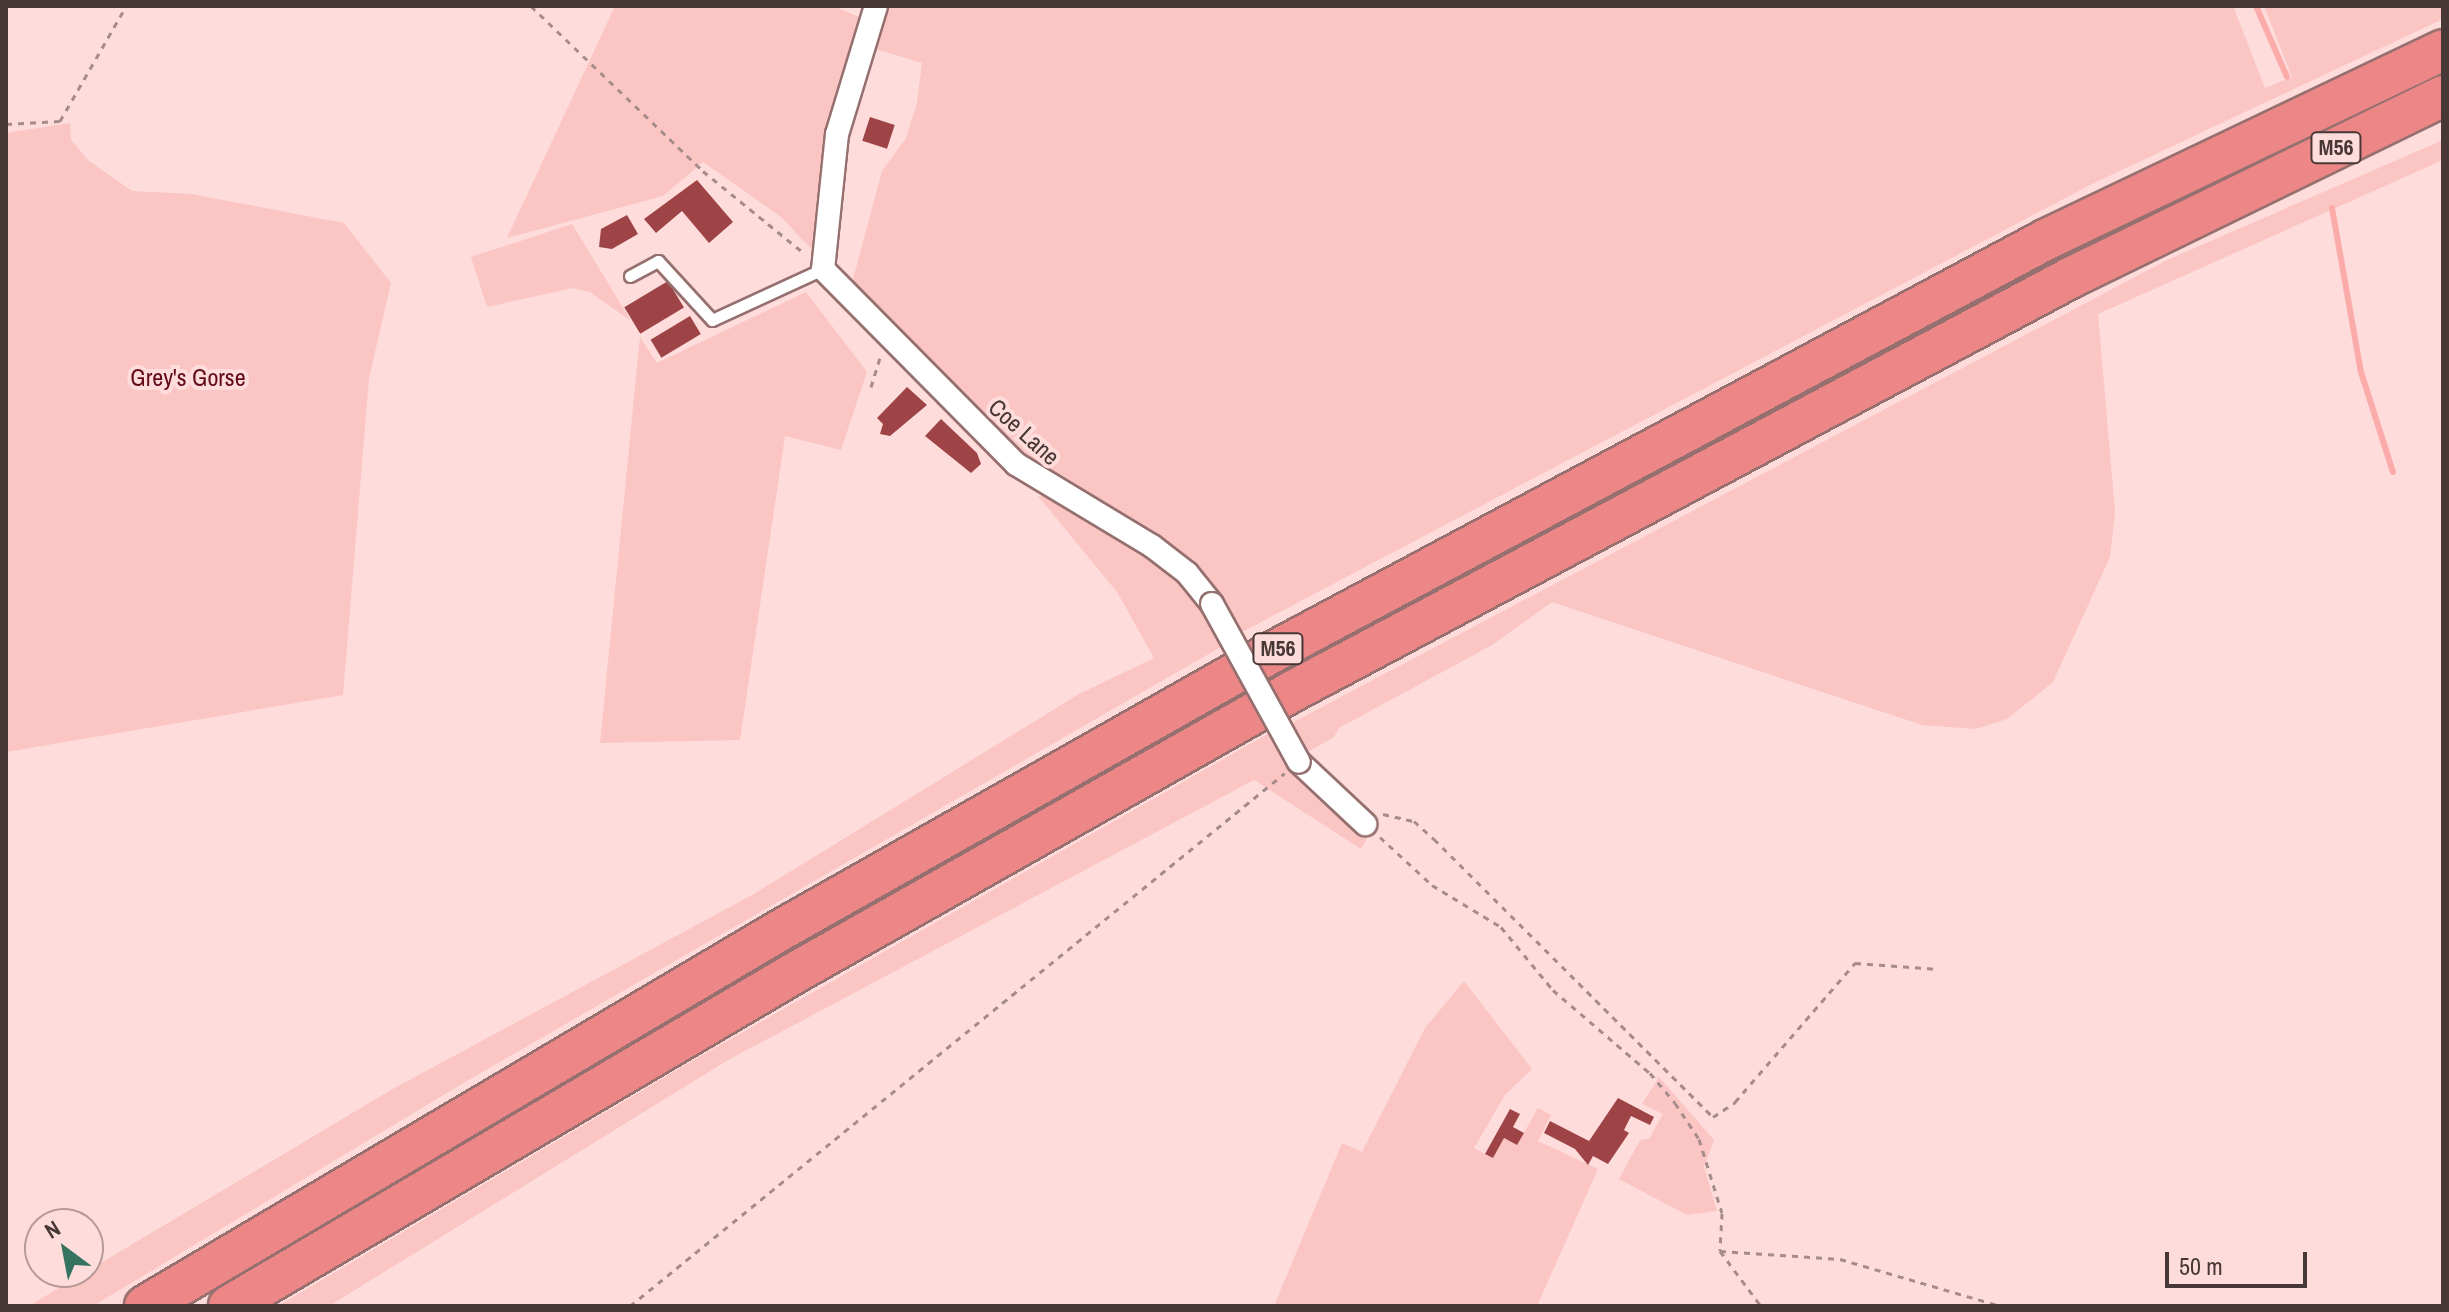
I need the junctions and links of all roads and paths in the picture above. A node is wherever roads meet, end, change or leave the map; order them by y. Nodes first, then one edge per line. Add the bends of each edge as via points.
1 (126, 6) edge
2 (531, 6) edge
3 (876, 6) edge
4 (2443, 50) edge
5 (2443, 96) edge
6 (2443, 116) edge
7 (6, 124) edge
8 (2229, 199) junction
9 (823, 269) junction
10 (630, 276) dead end
11 (1299, 762) junction
12 (1363, 822) junction
13 (1939, 969) dead end
14 (1720, 1251) junction
15 (145, 1306) edge
16 (229, 1306) edge
17 (630, 1306) edge
18 (1761, 1306) edge
19 (2001, 1306) edge

1 - 7 path via 60,121
2 - 9 path via 703,171
3 - 9 street via 837,134
4 - 15 highway, M56 via 2045,240 1299,638 779,931
5 - 8 highway, M56
6 - 8 highway
8 - 16 highway, M56 via 1816,410 1280,698 798,971
9 - 10 lane via 712,320 658,261
9 - 11 street, Coe Lane, bridge via 1016,464 1187,573 1212,604
11 - 12 street, Coe Lane
11 - 17 path
12 - 13 path via 1377,814 1414,821 1713,1117 1735,1102 1855,963
12 - 14 path via 1432,885 1501,927 1553,990 1659,1083 1699,1139 1722,1213
14 - 18 path
14 - 19 path via 1840,1259

